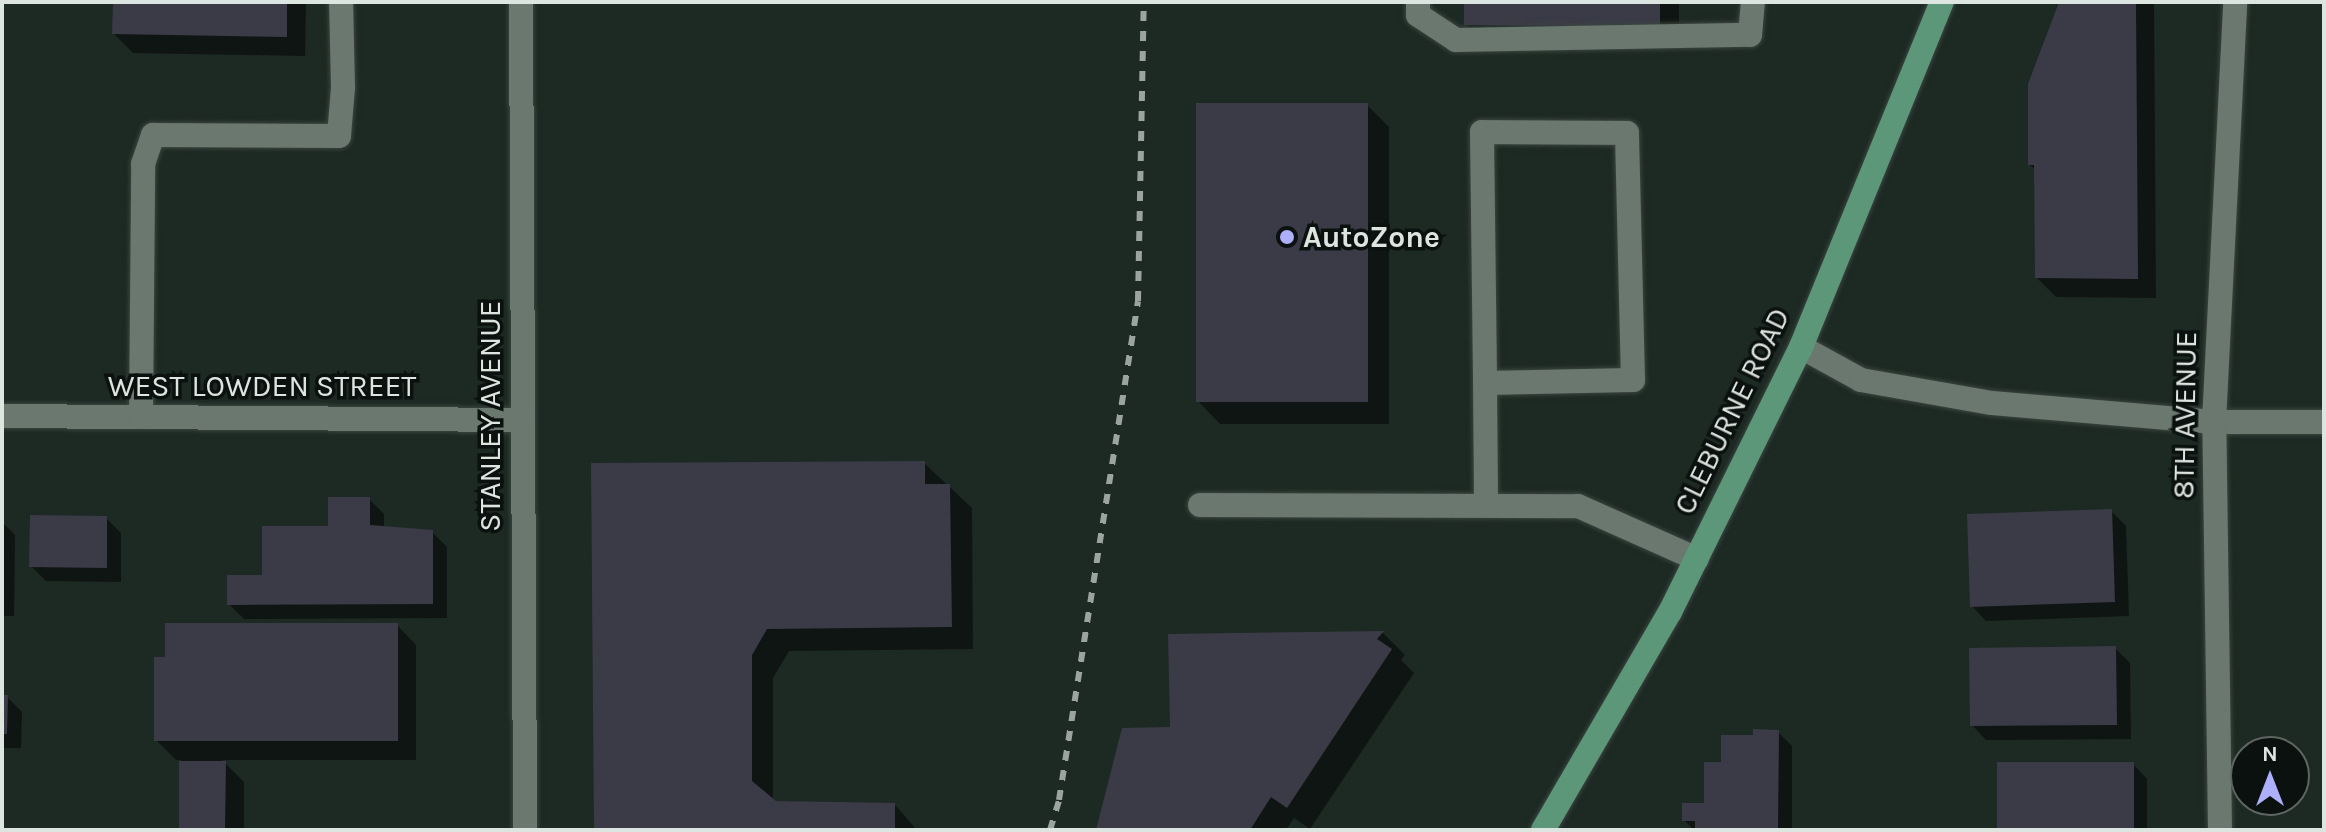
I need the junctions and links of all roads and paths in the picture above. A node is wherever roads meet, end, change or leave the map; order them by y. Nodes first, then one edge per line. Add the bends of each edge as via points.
1 (341, 2) edge
2 (521, 2) edge
3 (1418, 2) edge
4 (1753, 2) edge
5 (1942, 2) edge
6 (2235, 2) edge
7 (1801, 347) junction
8 (1485, 383) junction
9 (2, 416) edge
10 (141, 417) junction
11 (521, 420) junction
12 (2214, 422) junction
13 (2324, 422) edge
14 (1200, 505) dead end
15 (1486, 505) junction
16 (1697, 559) junction
17 (525, 830) edge
18 (1543, 830) edge
19 (2220, 830) edge

1 - 10 street via 339,136 153,135 143,164
2 - 11 street, STANLEY AVENUE
3 - 4 street via 1418,15 1456,40 1750,35
5 - 7 main road, CLEBURNE ROAD
6 - 12 street, 8TH AVENUE
7 - 12 street via 1861,380 1992,403
7 - 16 main road, CLEBURNE ROAD
8 - 8 street via 1482,132 1627,133 1633,380
8 - 15 street
9 - 10 street, WEST LOWDEN STREET
10 - 11 street, WEST LOWDEN STREET
11 - 17 street, STANLEY AVENUE
12 - 13 street
12 - 19 street, 8TH AVENUE
14 - 15 street
15 - 16 street via 1578,506
16 - 18 main road, CLEBURNE ROAD

